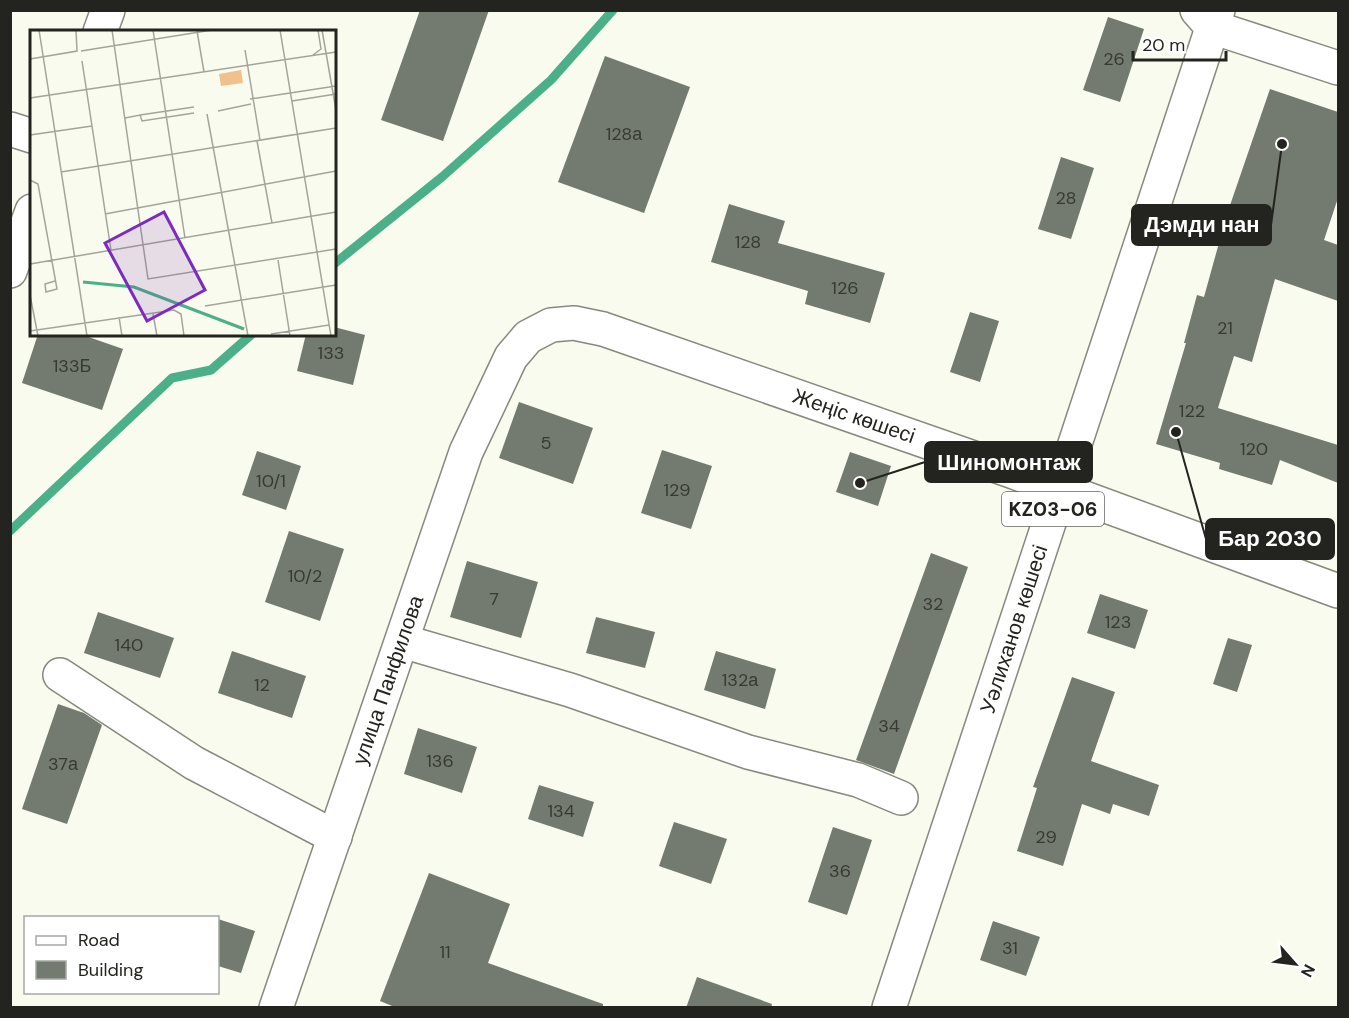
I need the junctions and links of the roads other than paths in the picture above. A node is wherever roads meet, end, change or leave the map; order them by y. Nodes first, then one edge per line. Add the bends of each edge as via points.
1 (108, 10) edge
2 (1209, 16) edge
3 (101, 30) edge
4 (1338, 68) edge
5 (10, 129) edge
6 (30, 135) edge
7 (30, 216) edge
8 (10, 271) edge
9 (511, 357) joint
10 (1059, 491) junction
11 (1338, 591) edge
12 (402, 641) junction
13 (60, 675) dead end
14 (901, 798) dead end
15 (335, 837) junction
16 (276, 1008) edge
17 (889, 1008) edge

1 - 3 street
2 - 4 street
2 - 10 street, Уәлиханов көшесі / KZ03-06
5 - 6 street
7 - 8 street
9 - 10 street, Жеңіс көшесі via 528,337 551,325 574,323 603,329
9 - 12 street, улица Панфилова via 466,452
10 - 11 street, Жеңіс көшесі
10 - 17 street, Уәлиханов көшесі / KZ03-06
12 - 14 street via 570,690 748,752 858,780
12 - 15 street, улица Панфилова
13 - 15 street via 194,763
15 - 16 street, улица Панфилова

